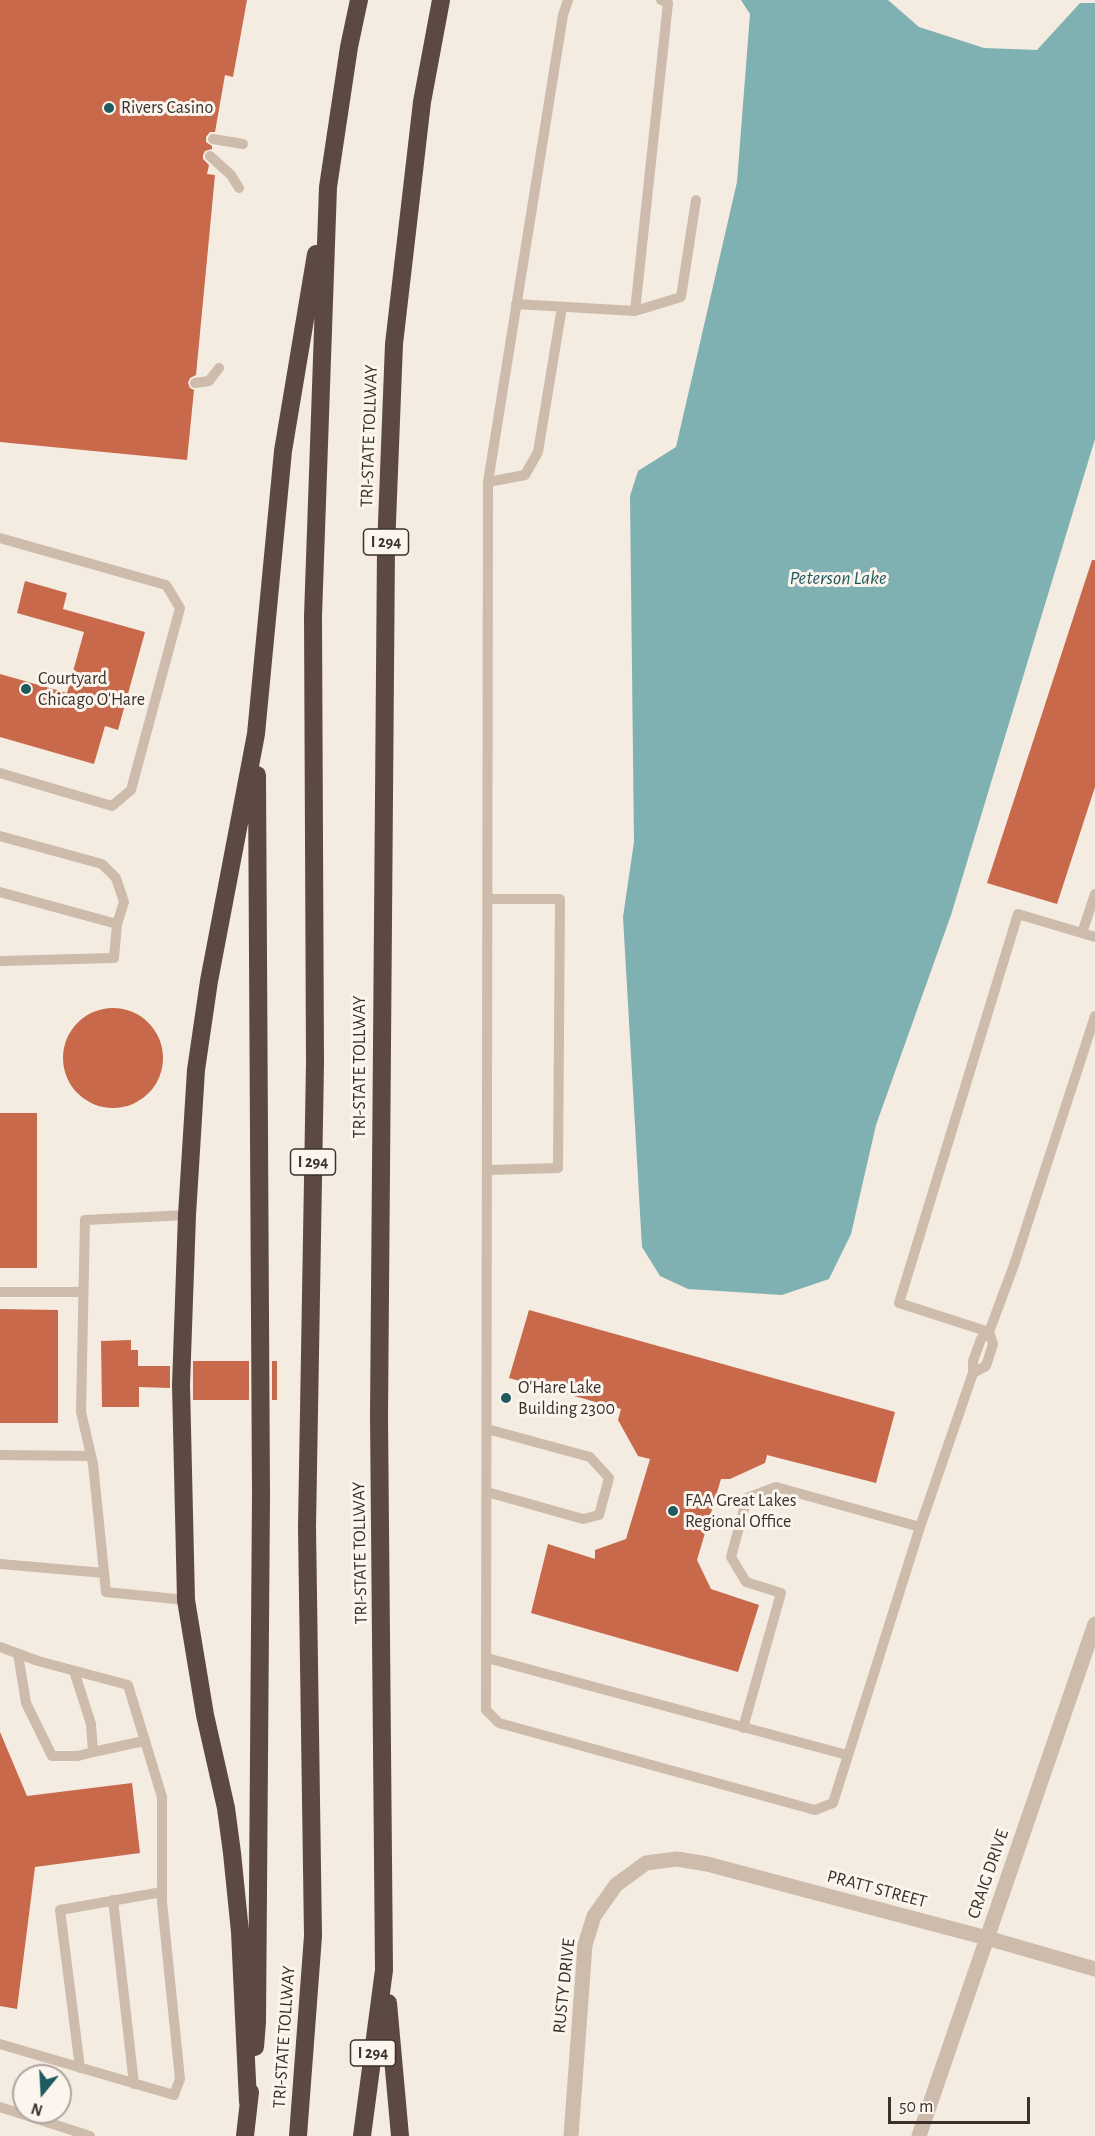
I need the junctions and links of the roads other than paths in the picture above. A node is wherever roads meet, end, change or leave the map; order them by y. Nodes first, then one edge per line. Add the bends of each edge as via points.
1 (359, 0) edge
2 (441, 0) edge
3 (568, 0) edge
4 (661, 0) edge
5 (213, 139) dead end
6 (243, 144) dead end
7 (210, 156) dead end
8 (328, 187) junction
9 (239, 188) dead end
10 (696, 200) dead end
11 (516, 304) junction
12 (562, 307) junction
13 (635, 311) junction
14 (219, 368) dead end
15 (195, 383) dead end
16 (488, 482) junction
17 (0, 538) edge
18 (256, 735) junction
19 (0, 773) edge
20 (0, 836) edge
21 (0, 892) edge
22 (1095, 894) edge
23 (488, 899) junction
24 (117, 924) junction
25 (1082, 933) junction
26 (1095, 938) edge
27 (0, 961) edge
28 (1095, 1016) edge
29 (487, 1170) junction
30 (187, 1215) junction
31 (0, 1292) edge
32 (83, 1293) junction
33 (989, 1332) junction
34 (487, 1429) junction
35 (0, 1455) edge
36 (91, 1456) junction
37 (487, 1492) junction
38 (920, 1527) junction
39 (0, 1564) edge
40 (104, 1573) junction
41 (186, 1600) junction
42 (1095, 1624) edge
43 (0, 1647) edge
44 (18, 1654) junction
45 (487, 1658) junction
46 (74, 1671) junction
47 (743, 1728) junction
48 (144, 1741) junction
49 (93, 1752) junction
50 (847, 1755) junction
51 (646, 1863) joint
52 (162, 1892) junction
53 (113, 1900) junction
54 (987, 1938) junction
55 (1095, 1969) edge
56 (384, 1970) junction
57 (0, 2044) edge
58 (80, 2068) junction
59 (134, 2084) junction
60 (249, 2102) junction
61 (0, 2107) edge
62 (90, 2136) edge
63 (245, 2136) edge
64 (298, 2136) edge
65 (362, 2136) edge
66 (400, 2136) edge
67 (571, 2136) edge
68 (919, 2136) edge

1 - 8 highway, TRI-STATE TOLLWAY / I 294
2 - 56 highway, TRI-STATE TOLLWAY / I 294 via 422,102 394,344 387,537 379,1416
3 - 11 lane
4 - 13 lane via 668,3
5 - 6 lane
7 - 9 lane
8 - 18 highway via 283,451
8 - 64 highway, TRI-STATE TOLLWAY / I 294 via 314,616 315,1063 307,1527 313,1936
10 - 13 lane via 681,297
11 - 12 lane
11 - 16 lane
12 - 13 lane
12 - 16 lane via 538,452 525,475
14 - 15 lane via 209,381
16 - 23 lane
17 - 19 lane via 166,585 180,608 131,790 112,806
18 - 30 highway via 195,1070
18 - 60 highway via 261,1495 257,2022
20 - 24 lane via 102,864 116,878 124,902
21 - 24 lane
22 - 25 lane
23 - 29 lane
23 - 29 lane via 560,899 558,1168
24 - 27 lane via 114,958
25 - 26 lane
25 - 33 lane via 1018,914 898,1303
28 - 33 lane
29 - 34 lane
30 - 32 lane via 85,1220
30 - 41 highway via 181,1385
31 - 32 lane
32 - 36 lane via 81,1412
33 - 38 lane via 993,1344 986,1366 973,1373
34 - 37 lane
34 - 37 lane via 590,1457 609,1478 599,1515 583,1519
35 - 36 lane
36 - 40 lane
37 - 45 lane
38 - 47 lane via 776,1487 747,1498 731,1557 746,1582 782,1593
38 - 50 lane
39 - 40 lane
40 - 41 lane via 106,1592
41 - 60 highway via 232,1853
42 - 54 street, CRAIG DRIVE
43 - 44 lane
44 - 46 lane
44 - 49 lane via 26,1703 52,1756
45 - 47 lane
45 - 50 lane via 486,1710 499,1723 815,1810 833,1803
46 - 48 lane via 128,1685
46 - 49 lane via 91,1724
47 - 50 lane
48 - 49 lane
48 - 52 lane via 162,1797
51 - 54 street, PRATT STREET via 677,1859 707,1864
51 - 67 street, RUSTY DRIVE via 616,1885 594,1916 585,1944
52 - 53 lane
52 - 59 lane via 180,2079 174,2096
53 - 58 lane via 60,1910
53 - 59 lane
54 - 55 street, PRATT STREET
54 - 68 street, CRAIG DRIVE
56 - 65 highway, TRI-STATE TOLLWAY / I 294
56 - 66 highway
57 - 58 lane
58 - 59 lane
60 - 63 highway
61 - 62 lane

